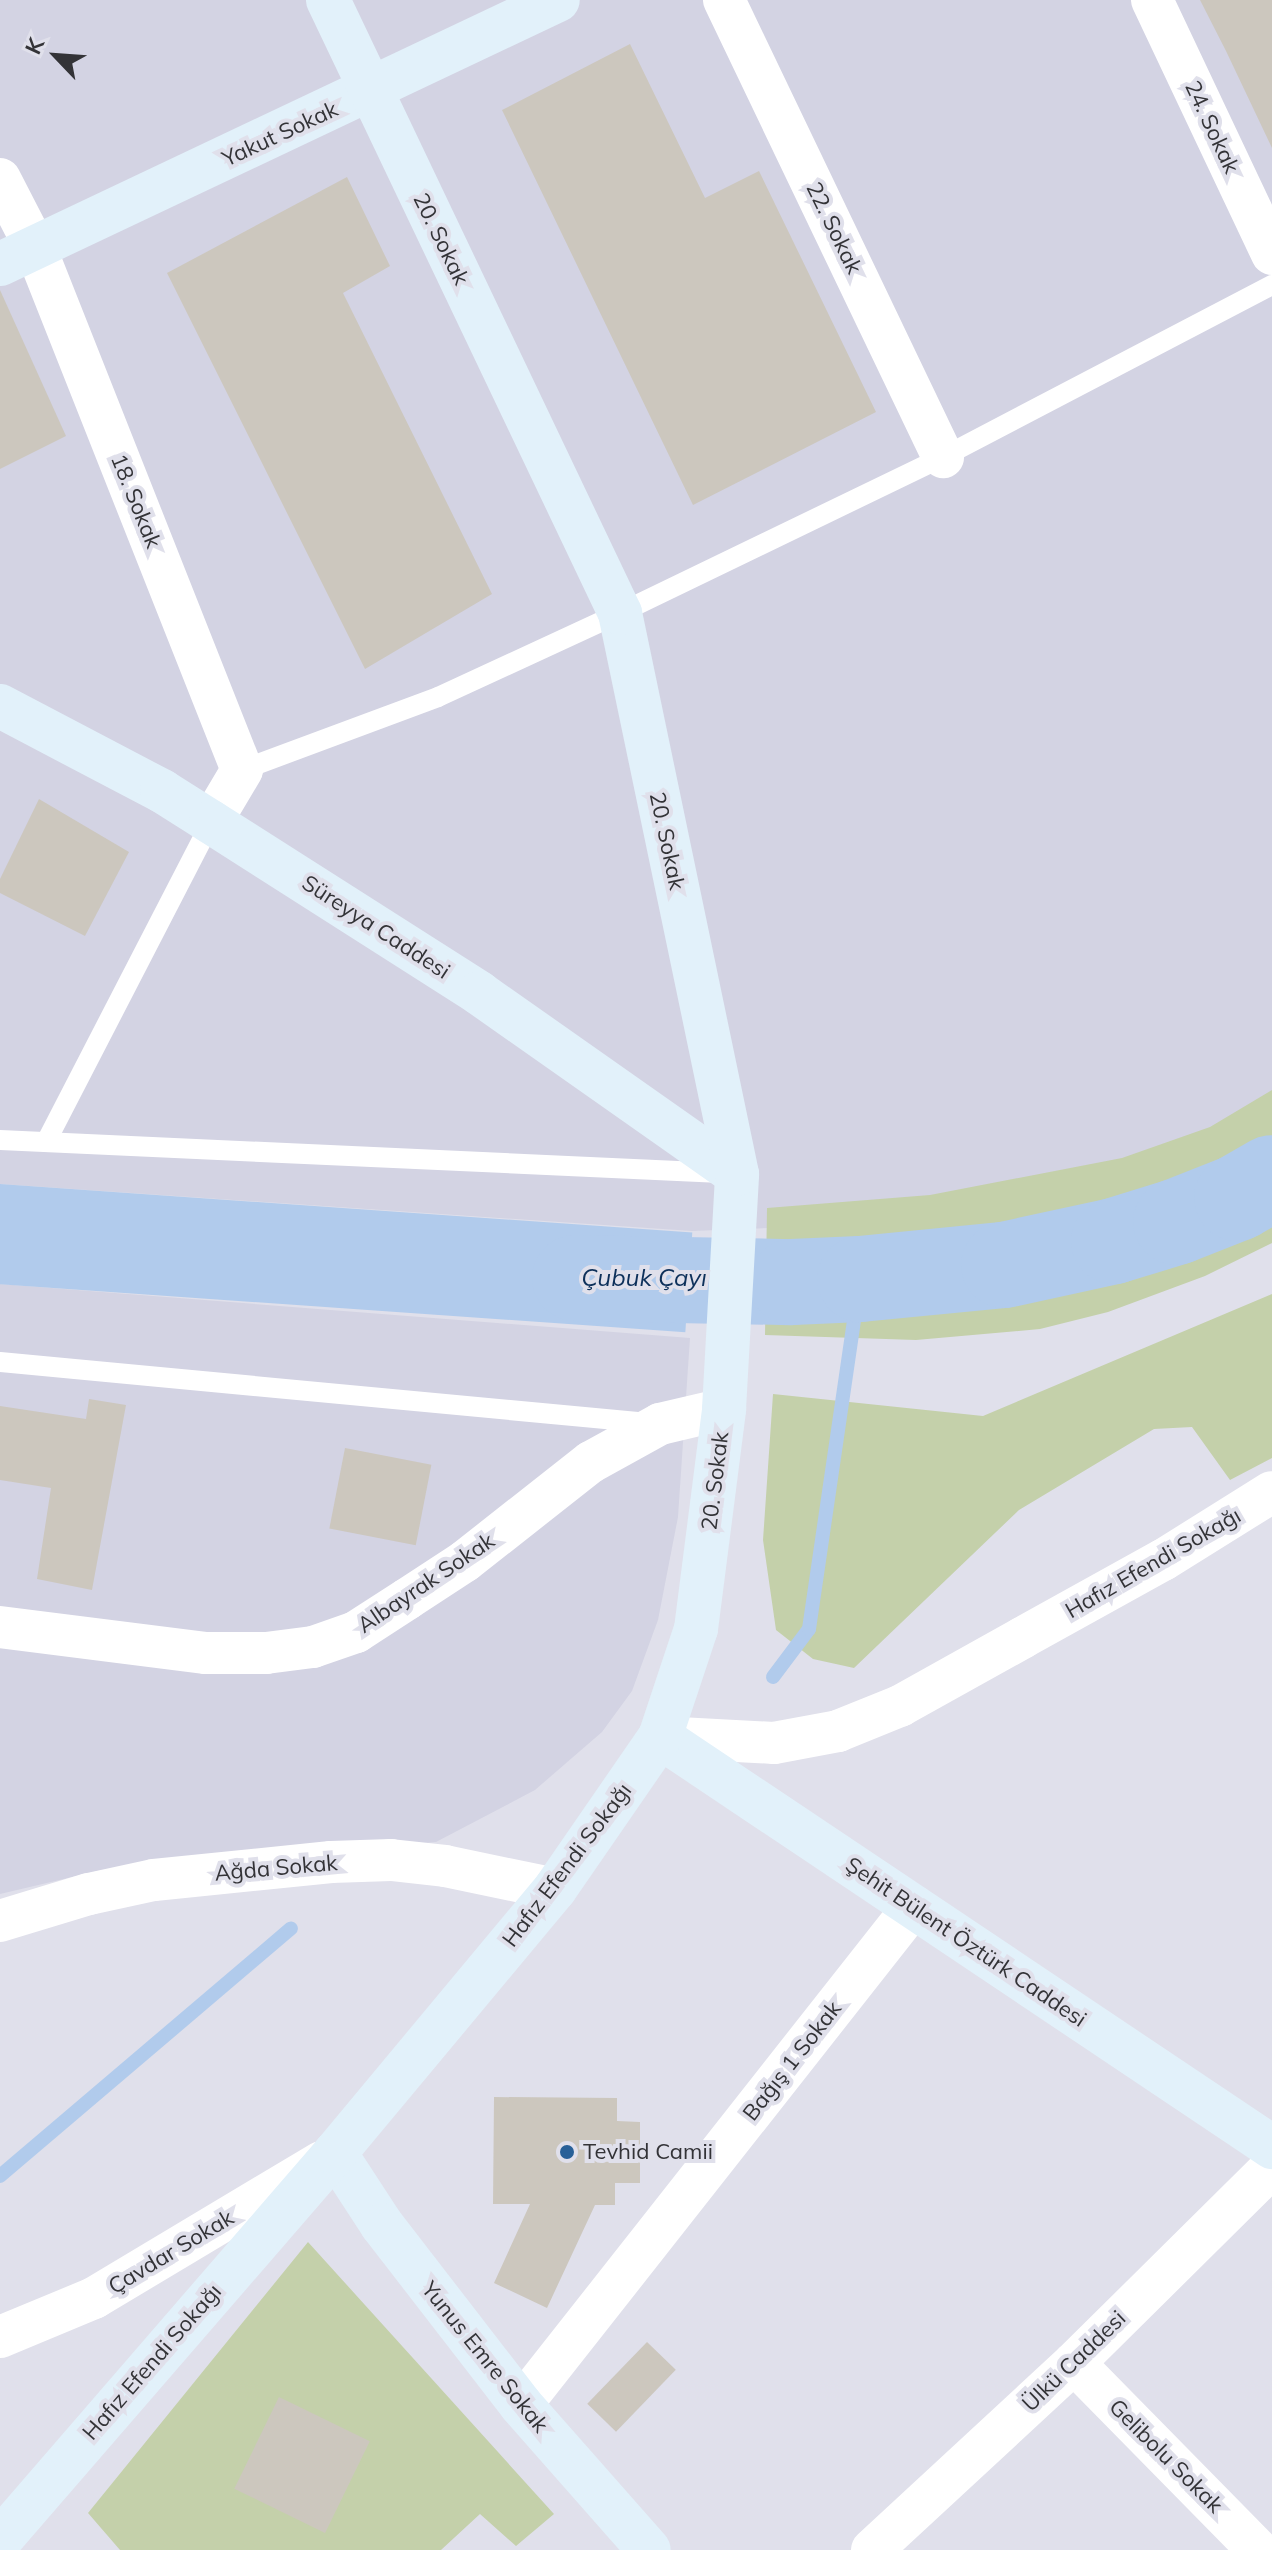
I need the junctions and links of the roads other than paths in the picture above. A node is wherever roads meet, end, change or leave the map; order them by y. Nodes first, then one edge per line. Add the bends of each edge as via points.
1 (328, 0) edge
2 (558, 0) edge
3 (724, 0) edge
4 (1152, 0) edge
5 (370, 92) junction
6 (0, 179) edge
7 (1272, 254) edge
8 (18, 256) edge
9 (1272, 285) edge
10 (943, 457) junction
11 (620, 613) junction
12 (0, 706) edge
13 (242, 770) junction
14 (211, 822) junction
15 (0, 1140) edge
16 (46, 1142) junction
17 (737, 1177) junction
18 (0, 1362) edge
19 (724, 1406) junction
20 (660, 1424) junction
21 (1272, 1492) edge
22 (0, 1627) edge
23 (660, 1737) junction
24 (555, 1889) junction
25 (914, 1906) junction
26 (0, 1921) edge
27 (1272, 2147) edge
28 (335, 2153) junction
29 (1272, 2167) edge
30 (0, 2337) edge
31 (1074, 2363) junction
32 (521, 2405) junction
33 (0, 2540) edge
34 (649, 2550) edge
35 (872, 2550) edge
36 (1258, 2550) edge

1 - 5 street, 20. Sokak
2 - 5 street, Yakut Sokak
3 - 10 street, 22. Sokak
4 - 7 street, 24. Sokak
5 - 8 street, Yakut Sokak
5 - 11 street, 20. Sokak
6 - 8 street, 18. Sokak
8 - 13 street, 18. Sokak
9 - 10 lane
10 - 11 lane
11 - 13 lane via 438,697
11 - 17 street, 20. Sokak
12 - 14 street, Süreyya Caddesi
13 - 14 street
14 - 16 lane
14 - 17 street, Süreyya Caddesi via 479,993
15 - 16 lane
16 - 17 lane
17 - 19 street, 20. Sokak
18 - 20 lane
19 - 20 street, Albayrak Sokak
19 - 23 street, 20. Sokak via 696,1629
20 - 22 street, Albayrak Sokak via 591,1462 465,1561 356,1632 313,1647 206,1653
21 - 23 street, Hafız Efendi Sokağı via 1163,1560 927,1691 838,1731 774,1743
23 - 24 street, Hafız Efendi Sokağı
23 - 25 street, Şehit Bülent Öztürk Caddesi
24 - 26 street, Ağda Sokak via 445,1866 391,1860 331,1862 154,1880
24 - 28 street, Hafız Efendi Sokağı
25 - 27 street, Şehit Bülent Öztürk Caddesi
25 - 32 street, Bağış 1 Sokak
28 - 30 street, Çavdar Sokak via 94,2298
28 - 32 street, Yunus Emre Sokak via 382,2225
28 - 33 street, Hafız Efendi Sokağı
29 - 31 street, Ülkü Caddesi
31 - 35 street, Ülkü Caddesi
31 - 36 street, Gelibolu Sokak
32 - 34 street, Yunus Emre Sokak

